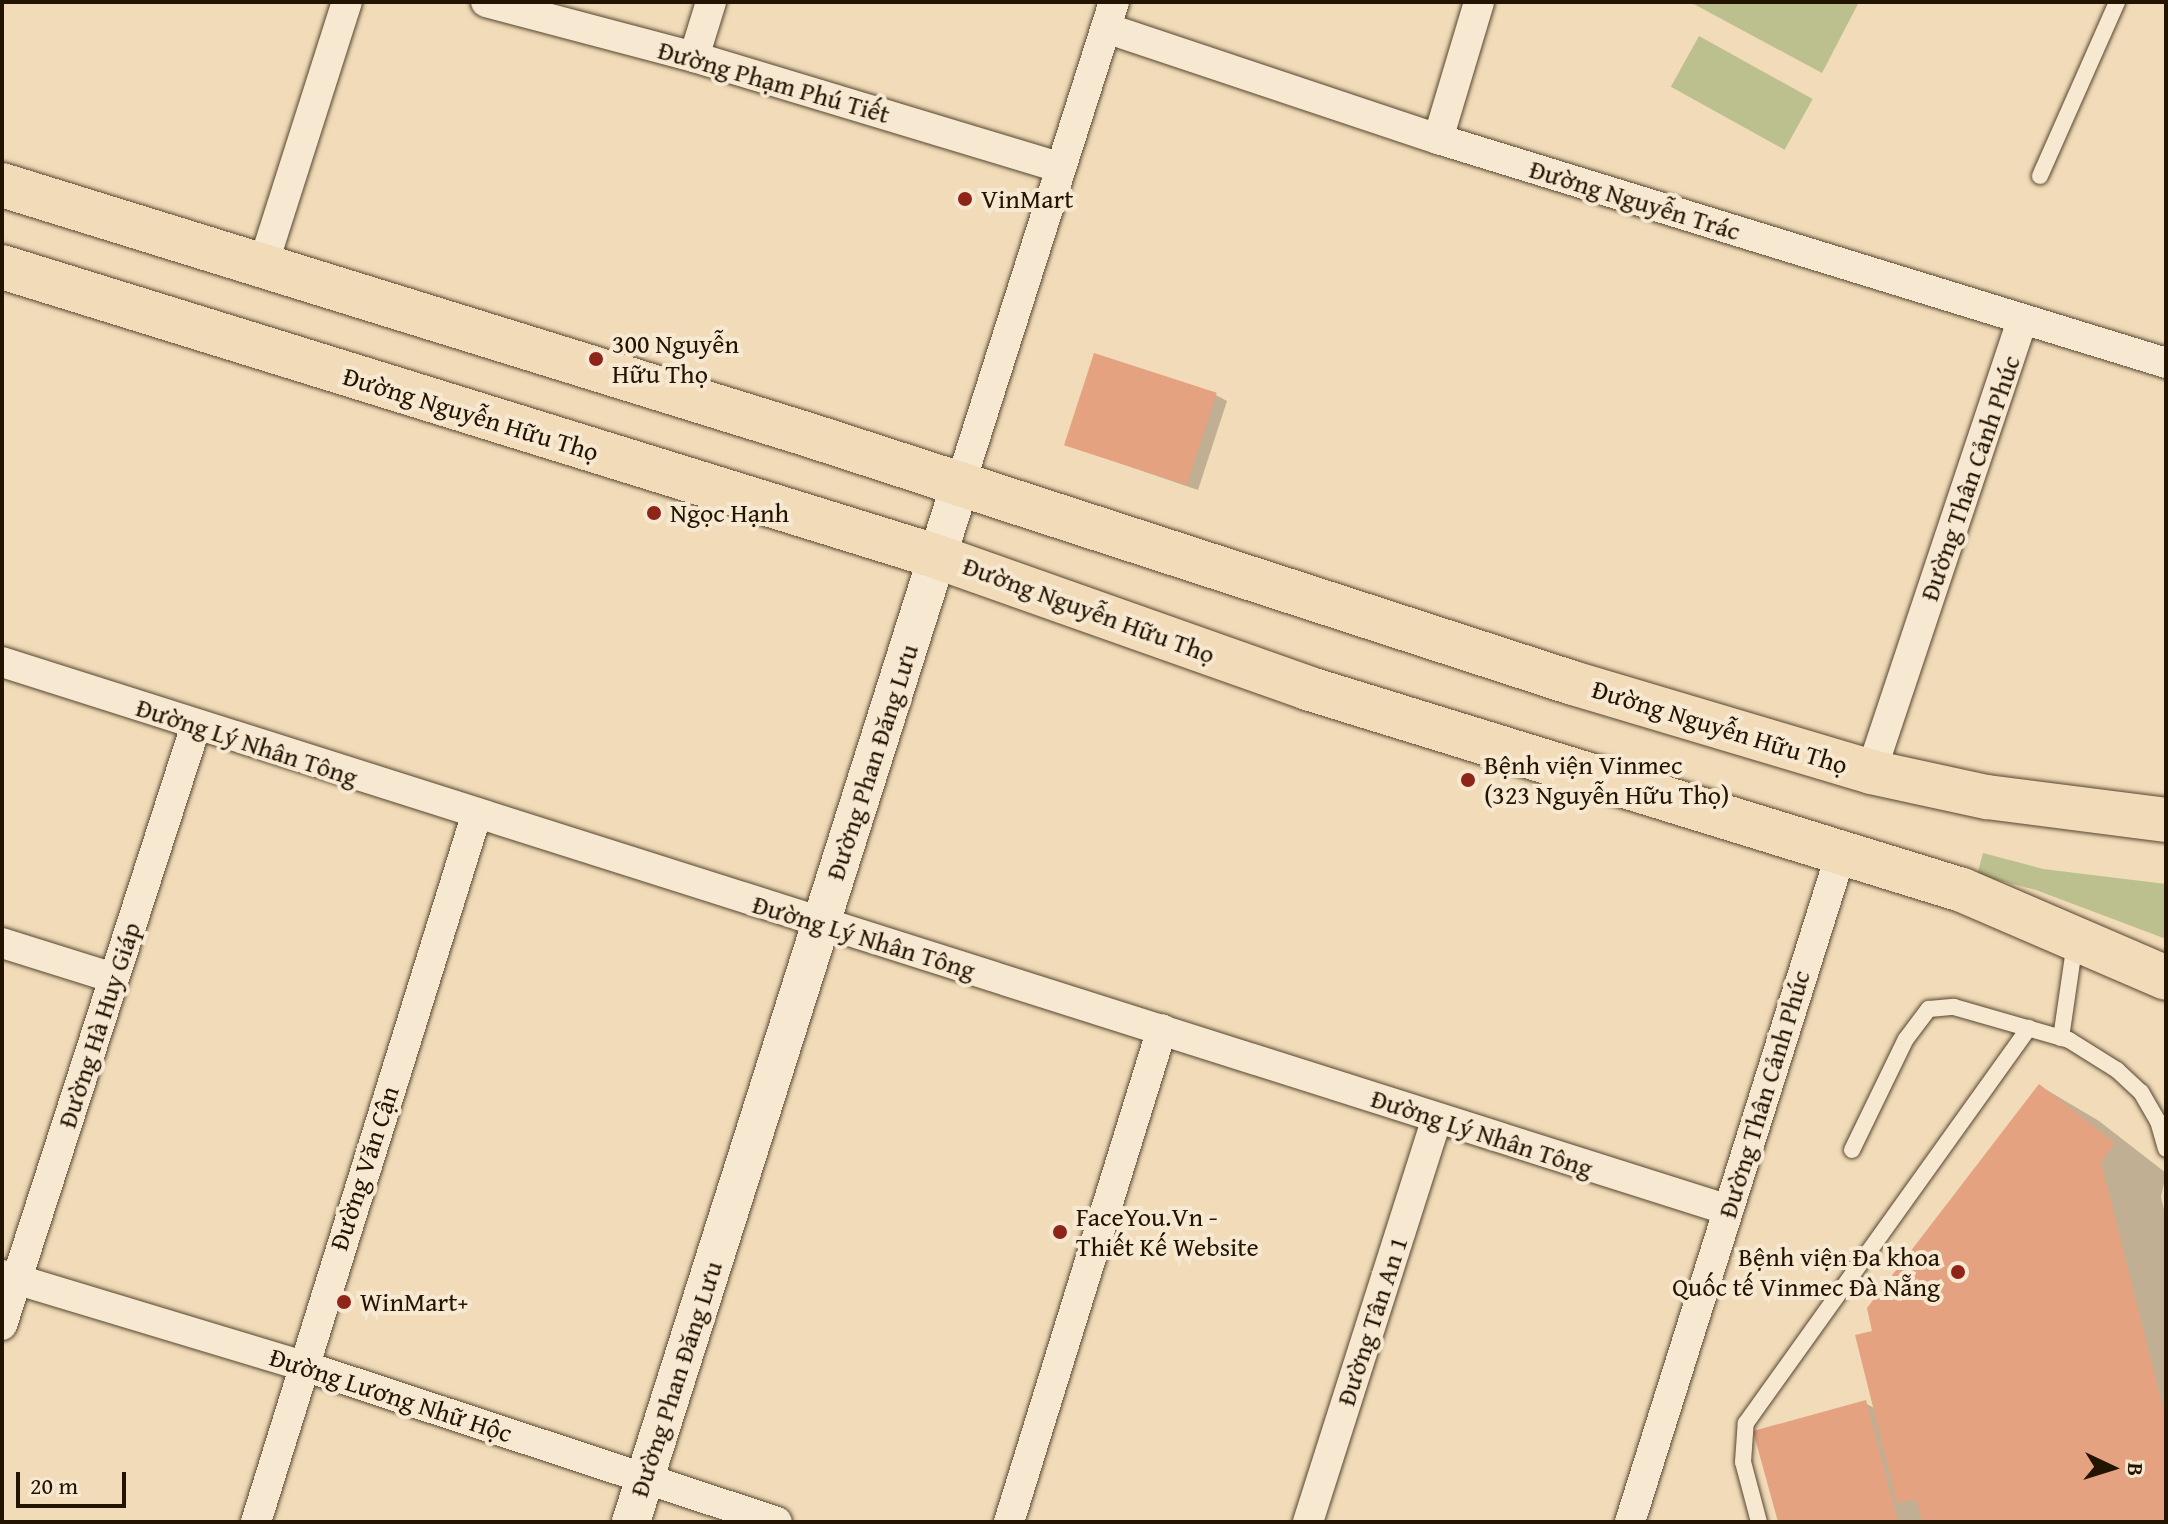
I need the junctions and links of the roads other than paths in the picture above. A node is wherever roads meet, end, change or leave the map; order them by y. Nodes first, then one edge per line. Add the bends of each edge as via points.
1 (347, 2) edge
2 (486, 2) edge
3 (711, 2) edge
4 (1479, 2) edge
5 (2117, 2) edge
6 (1110, 15) edge
7 (694, 57) junction
8 (1438, 139) junction
9 (1059, 167) junction
10 (2040, 176) dead end
11 (2, 185) edge
12 (2, 267) edge
13 (262, 268) junction
14 (2022, 321) junction
15 (2166, 363) edge
16 (959, 488) junction
17 (938, 557) junction
18 (2, 662) edge
19 (196, 725) junction
20 (1871, 772) junction
21 (476, 816) junction
22 (2166, 820) edge
23 (1842, 850) junction
24 (820, 924) junction
25 (2075, 942) junction
26 (2, 943) edge
27 (114, 978) junction
28 (2166, 978) edge
29 (2029, 1028) junction
30 (1162, 1029) junction
31 (2061, 1038) junction
32 (1437, 1119) junction
33 (2166, 1149) edge
34 (1852, 1150) dead end
35 (1728, 1210) junction
36 (9, 1277) edge
37 (2, 1325) edge
38 (301, 1365) junction
39 (644, 1479) junction
40 (256, 1522) edge
41 (631, 1522) edge
42 (777, 1522) edge
43 (1009, 1522) edge
44 (1308, 1522) edge
45 (1630, 1522) edge
46 (1759, 1522) edge

1 - 13 street
2 - 7 street, Đường Phạm Phú Tiết
3 - 7 street
4 - 8 street
5 - 10 lane
6 - 8 street, Đường Nguyễn Trác
6 - 9 street, Đường Phan Đăng Lưu
7 - 9 street, Đường Phạm Phú Tiết
8 - 14 street, Đường Nguyễn Trác
9 - 16 street, Đường Phan Đăng Lưu
11 - 13 main road, Đường Nguyễn Hữu Thọ
12 - 17 main road, Đường Nguyễn Hữu Thọ
13 - 16 main road, Đường Nguyễn Hữu Thọ via 806,434
14 - 15 street, Đường Nguyễn Trác
14 - 20 street, Đường Thân Cảnh Phúc
16 - 17 street, Đường Phan Đăng Lưu
16 - 20 main road, Đường Nguyễn Hữu Thọ
17 - 23 main road, Đường Nguyễn Hữu Thọ via 1307,688
17 - 24 street, Đường Phan Đăng Lưu
18 - 19 street, Đường Lý Nhân Tông
19 - 21 street, Đường Lý Nhân Tông
19 - 27 street, Đường Hà Huy Giáp
20 - 22 main road, Đường Nguyễn Hữu Thọ via 1987,797
21 - 24 street, Đường Lý Nhân Tông
21 - 38 street, Đường Văn Cận
23 - 25 main road, Đường Nguyễn Hữu Thọ via 1962,890
23 - 35 street, Đường Thân Cảnh Phúc
24 - 30 street, Đường Lý Nhân Tông
24 - 39 street, Đường Phan Đăng Lưu
25 - 28 main road, Đường Nguyễn Hữu Thọ
25 - 31 lane
26 - 27 street
27 - 36 street, Đường Hà Huy Giáp
29 - 31 lane
29 - 34 lane via 1954,1007 1929,1009 1906,1039
29 - 46 lane via 1746,1423 1742,1449
30 - 32 street, Đường Lý Nhân Tông
30 - 43 street
31 - 33 lane via 2117,1070 2141,1092
32 - 35 street, Đường Lý Nhân Tông
32 - 44 street, Đường Tân An 1
35 - 45 street, Đường Thân Cảnh Phúc
36 - 37 street, Đường Hà Huy Giáp
36 - 38 street, Đường Lương Nhữ Hộc
38 - 39 street, Đường Lương Nhữ Hộc
38 - 40 street, Đường Văn Cận
39 - 41 street, Đường Phan Đăng Lưu
39 - 42 street, Đường Lương Nhữ Hộc

